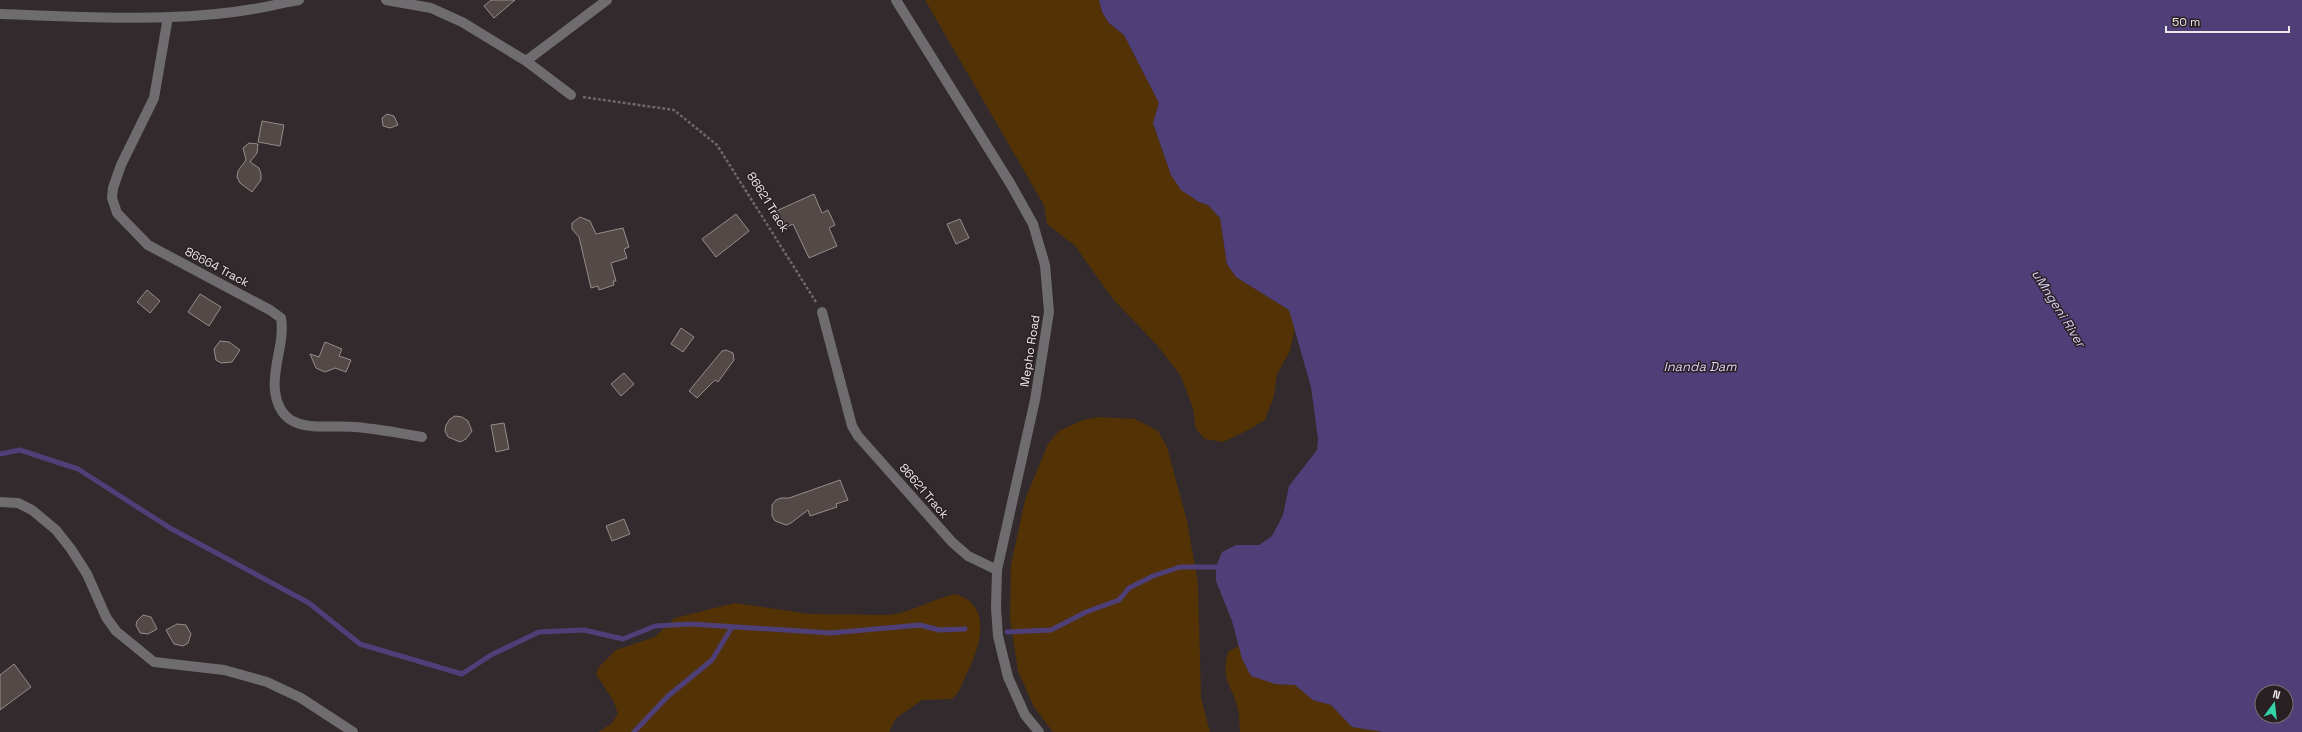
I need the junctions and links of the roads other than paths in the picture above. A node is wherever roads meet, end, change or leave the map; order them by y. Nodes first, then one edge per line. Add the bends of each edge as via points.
1 (300, 0) edge
2 (386, 0) edge
3 (607, 0) edge
4 (896, 0) edge
5 (289, 1) edge
6 (0, 14) edge
7 (168, 17) junction
8 (526, 61) junction
9 (571, 96) road end
10 (822, 312) road end
11 (422, 437) dead end
12 (0, 502) edge
13 (997, 570) junction
14 (353, 732) edge
15 (1039, 732) edge

1 - 5 street
2 - 8 street via 431,8 462,22
3 - 8 street
4 - 13 street, Mepho Road via 1010,183 1032,224 1045,266 1049,312 1035,400
5 - 7 street via 260,9
6 - 7 street
7 - 11 street, 86664 Track via 154,98 121,165 113,188 112,198 117,214 148,245 281,318 282,337 275,388 277,407 287,417 302,425 321,428 354,427
8 - 9 street
10 - 13 street, 86621 Track via 852,426 858,436 952,542 968,556
12 - 14 street via 18,503 32,510 56,530 87,574 106,617 116,631 154,662 224,670 267,682 301,698
13 - 15 street, Mepho Road via 998,636 1008,677 1025,715

